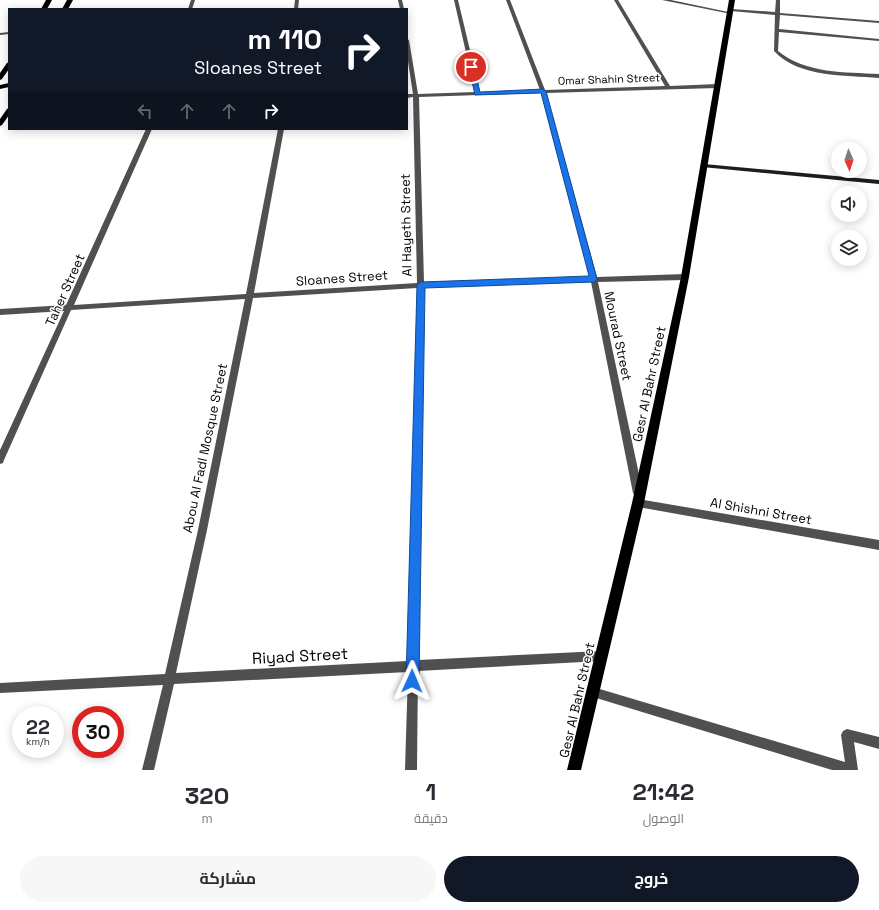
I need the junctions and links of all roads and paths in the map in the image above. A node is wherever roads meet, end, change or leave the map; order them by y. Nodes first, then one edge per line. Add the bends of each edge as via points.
1 (456, 0) edge
2 (508, 0) edge
3 (616, 0) edge
4 (664, 0) edge
5 (778, 0) edge
6 (731, 8) edge
7 (778, 14) junction
8 (879, 22) edge
9 (777, 30) junction
10 (879, 40) edge
11 (408, 46) edge
12 (8, 66) edge
13 (879, 76) edge
14 (0, 78) edge
15 (717, 86) junction
16 (668, 87) junction
17 (543, 91) junction
18 (478, 94) junction
19 (408, 96) edge
20 (416, 96) junction
21 (8, 114) edge
22 (0, 124) edge
23 (149, 130) edge
24 (281, 130) edge
25 (704, 166) junction
26 (879, 182) edge
27 (685, 277) junction
28 (594, 279) junction
29 (421, 285) junction
30 (250, 296) junction
31 (70, 309) junction
32 (0, 312) edge
33 (0, 460) edge
34 (638, 499) junction
35 (879, 545) edge
36 (601, 656) junction
37 (413, 666) junction
38 (170, 679) junction
39 (0, 688) edge
40 (592, 692) junction
41 (879, 743) edge
42 (148, 770) edge
43 (411, 770) edge
44 (574, 770) edge
45 (852, 770) edge

1 - 18 street
2 - 17 street, Mourad Street
3 - 16 street
4 - 6 street
5 - 7 street
6 - 7 street
6 - 15 main road, Gesr Al Bahr Street
7 - 8 street
7 - 9 street
9 - 10 street
9 - 13 street via 776,51 786,60 801,67
11 - 20 street, Al Hayeth Street
12 - 14 main road
15 - 16 street, Omar Shahin Street
15 - 25 main road, Gesr Al Bahr Street
16 - 17 street, Omar Shahin Street
17 - 18 street, Omar Shahin Street
17 - 28 street, Mourad Street
18 - 20 street, Omar Shahin Street
19 - 20 street, Omar Shahin Street
20 - 29 street, Al Hayeth Street
21 - 22 main road
23 - 31 street, Taher Street
24 - 30 street, Abou Al Fadl Mosque Street
25 - 26 street
25 - 27 main road, Gesr Al Bahr Street
27 - 28 street, Sloanes Street
27 - 34 main road, Gesr Al Bahr Street
28 - 29 street, Sloanes Street
28 - 34 street, Mourad Street
29 - 30 street, Sloanes Street
29 - 37 street, Al Hayeth Street
30 - 31 street, Sloanes Street
30 - 38 street, Abou Al Fadl Mosque Street
31 - 32 street, Sloanes Street
31 - 33 street, Taher Street
34 - 35 street, Al Shishni Street
34 - 36 main road, Gesr Al Bahr Street
36 - 37 street, Riyad Street
36 - 40 main road, Gesr Al Bahr Street
37 - 38 street, Riyad Street
37 - 43 street, Al Hayeth Street
38 - 39 street, Riyad Street
38 - 42 street, Abou Al Fadl Mosque Street
40 - 44 main road, Gesr Al Bahr Street
40 - 45 street
41 - 45 street via 847,735

